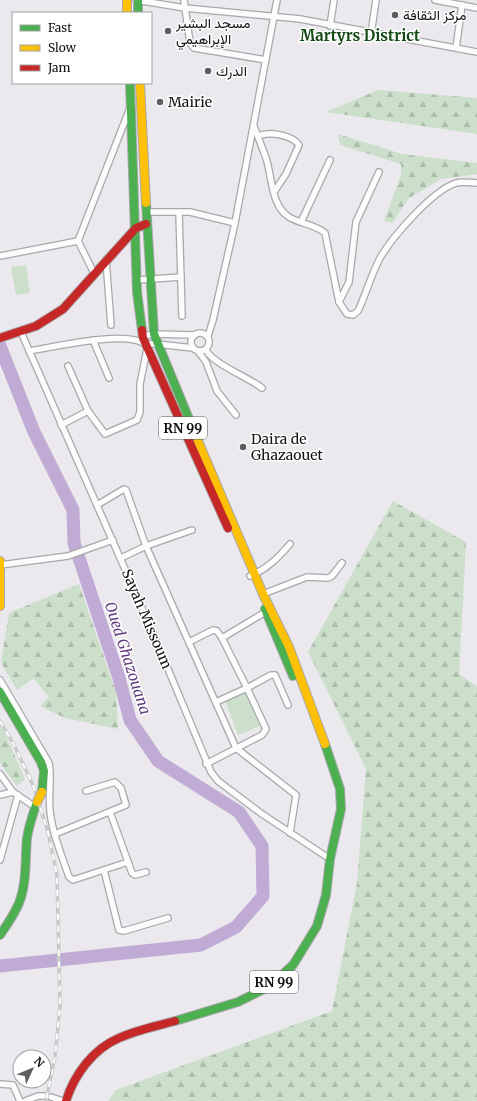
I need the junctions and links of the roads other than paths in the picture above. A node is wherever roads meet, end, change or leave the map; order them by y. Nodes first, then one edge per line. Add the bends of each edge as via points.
1 (127, 0) edge
2 (137, 0) edge
3 (184, 0) edge
4 (277, 0) edge
5 (334, 0) edge
6 (376, 0) edge
7 (435, 0) edge
8 (462, 5) junction
9 (184, 8) junction
10 (477, 8) edge
11 (127, 12) edge
12 (138, 12) edge
13 (274, 16) junction
14 (330, 26) junction
15 (372, 34) junction
16 (456, 48) junction
17 (477, 52) edge
18 (266, 60) junction
19 (130, 84) edge
20 (140, 84) edge
21 (131, 104) junction
22 (254, 126) junction
23 (258, 136) junction
24 (330, 160) dead end
25 (379, 172) dead end
26 (477, 184) edge
27 (274, 192) junction
28 (146, 212) junction
29 (179, 212) junction
30 (301, 222) junction
31 (235, 223) junction
32 (146, 224) junction
33 (136, 228) junction
34 (147, 235) junction
35 (133, 237) junction
36 (78, 241) junction
37 (0, 256) edge
38 (106, 260) junction
39 (94, 273) junction
40 (181, 277) junction
41 (137, 280) junction
42 (150, 280) junction
43 (339, 302) junction
44 (182, 316) dead end
45 (111, 325) dead end
46 (21, 332) junction
47 (154, 334) junction
48 (195, 335) junction
49 (208, 336) junction
50 (0, 338) edge
51 (93, 340) junction
52 (143, 342) junction
53 (156, 344) junction
54 (195, 349) junction
55 (206, 350) junction
56 (28, 351) junction
57 (68, 366) dead end
58 (110, 378) dead end
59 (262, 388) dead end
60 (180, 399) junction
61 (172, 403) junction
62 (88, 411) junction
63 (236, 415) dead end
64 (61, 425) junction
65 (194, 442) junction
66 (97, 505) junction
67 (192, 530) dead end
68 (113, 540) junction
69 (290, 544) dead end
70 (146, 546) junction
71 (121, 558) junction
72 (0, 563) edge
73 (342, 563) dead end
74 (252, 575) junction
75 (263, 594) junction
76 (0, 606) edge
77 (268, 610) junction
78 (222, 638) junction
79 (189, 642) junction
80 (0, 680) edge
81 (247, 688) junction
82 (0, 692) edge
83 (216, 702) junction
84 (288, 705) dead end
85 (236, 748) junction
86 (206, 764) junction
87 (0, 774) edge
88 (86, 791) dead end
89 (0, 795) edge
90 (16, 796) junction
91 (36, 804) junction
92 (110, 812) junction
93 (55, 834) junction
94 (290, 834) junction
95 (330, 859) junction
96 (0, 860) edge
97 (128, 862) junction
98 (104, 870) junction
99 (146, 872) dead end
100 (168, 918) dead end
101 (0, 935) edge
102 (0, 1084) edge
103 (22, 1100) edge
104 (12, 1101) edge
105 (63, 1101) edge
106 (66, 1101) edge

1 - 11 main road
2 - 9 street
2 - 12 main road
3 - 9 street
4 - 13 street
5 - 14 street
6 - 15 street
7 - 8 street
8 - 10 street
8 - 16 street
9 - 13 street
9 - 18 street via 190,43 194,48
13 - 14 street
13 - 18 street
14 - 15 street
15 - 16 street
16 - 17 street
18 - 22 street
19 - 21 main road, RN 99
20 - 28 main road, RN 99
21 - 33 main road, RN 99
21 - 36 street
22 - 23 street
22 - 31 street
23 - 27 street
23 - 27 street via 268,133 294,139 299,145 286,174
24 - 30 street
25 - 43 street via 356,222 349,282
26 - 43 street via 458,182 435,194 406,225 381,257 358,312 353,315 347,314
27 - 30 street via 282,210 289,217
28 - 29 street
28 - 32 main road, RN 99
29 - 31 street via 205,215
29 - 40 street
30 - 43 street via 320,228 326,233
31 - 49 street
32 - 33 main road
32 - 34 main road, RN 99
33 - 35 main road, RN 99
34 - 35 main road
34 - 42 main road, RN 99
35 - 38 main road
35 - 41 main road, RN 99
36 - 37 street
36 - 39 street
38 - 39 main road
38 - 45 street
39 - 46 main road via 63,309
40 - 42 street
40 - 44 street
41 - 42 street
41 - 52 main road, RN 99
42 - 47 main road, RN 99
46 - 50 main road
46 - 56 street, Sayah Missoum
47 - 48 street
47 - 52 street
47 - 53 main road, RN 99
48 - 49 street via 203,333
48 - 54 street via 192,339
49 - 55 street via 210,343
51 - 52 street
51 - 56 street
51 - 58 street
52 - 53 street
52 - 61 main road, RN 99
52 - 62 street via 140,412 137,420 105,434
53 - 54 street
53 - 60 main road, RN 99
54 - 55 street
54 - 63 street via 206,362 217,391
55 - 59 street via 221,364
56 - 64 street, Sayah Missoum
57 - 62 street
60 - 61 main road
60 - 65 main road, RN 99
61 - 65 main road, RN 99
62 - 64 street
64 - 66 street, Sayah Missoum
65 - 74 main road, RN 99
66 - 68 street, Sayah Missoum
66 - 70 street via 126,490
67 - 70 street
68 - 71 street, Sayah Missoum
68 - 72 street via 68,556
69 - 74 street via 277,559
70 - 71 street
70 - 79 street
71 - 86 street, Sayah Missoum
72 - 76 main road
73 - 75 street via 328,578 307,578
74 - 75 main road, RN 99
74 - 77 main road, RN 99
75 - 77 main road, RN 99
77 - 78 street
77 - 95 main road, RN 99 via 328,752 340,789 341,809
78 - 79 street via 213,630
78 - 81 street
79 - 83 street
80 - 93 street via 49,763 50,812
81 - 83 street
81 - 84 street via 271,674 275,675
81 - 85 street via 266,729 262,735
82 - 91 main road, bridge via 44,770 42,792
83 - 85 street
85 - 86 street
85 - 94 street via 294,793 296,798
86 - 94 street, Sayah Missoum via 218,781
87 - 90 street
88 - 92 street via 111,782 119,785 126,804
89 - 90 street
90 - 91 street
90 - 96 street
91 - 101 main road via 28,834 23,896
92 - 93 street
92 - 97 street
93 - 98 street via 71,880
94 - 95 street, Sayah Missoum
95 - 106 main road, RN 99 via 326,895 317,926 293,965 270,986 238,1002 118,1038 89,1060 69,1089
97 - 98 street
97 - 99 street via 133,874
98 - 100 street via 119,930 124,931
102 - 103 street via 13,1085
103 - 104 street
103 - 105 street via 48,1096

